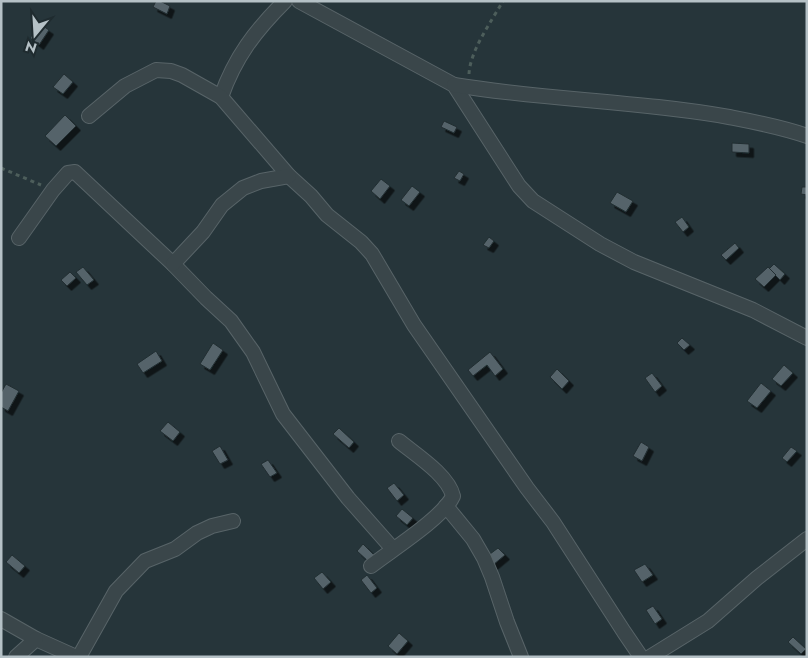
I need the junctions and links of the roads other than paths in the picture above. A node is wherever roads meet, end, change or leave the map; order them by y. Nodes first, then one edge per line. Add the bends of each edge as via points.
1 (285, 1) edge
2 (299, 1) edge
3 (454, 85) junction
4 (221, 97) junction
5 (89, 116) dead end
6 (807, 136) edge
7 (289, 176) junction
8 (19, 238) dead end
9 (173, 264) junction
10 (807, 338) edge
11 (400, 442) dead end
12 (446, 506) junction
13 (232, 521) dead end
14 (807, 539) edge
15 (393, 549) junction
16 (371, 566) dead end
17 (1, 619) edge
18 (36, 639) junction
19 (16, 657) edge
20 (77, 657) edge
21 (520, 657) edge
22 (641, 657) edge
23 (650, 657) edge

1 - 4 street via 243,49
2 - 3 street
3 - 6 street via 689,110
3 - 10 street via 518,186 533,201 634,262 753,310
4 - 5 street via 182,75 156,70 125,86
4 - 7 street
7 - 9 street via 243,188 222,205 203,232
7 - 22 street via 372,254 414,326 553,522
8 - 9 street via 53,190 68,173 75,172
9 - 15 street via 231,321 253,352 283,414 348,498
11 - 12 street via 448,485 452,496
12 - 15 street
12 - 21 street via 484,558
13 - 20 street via 196,533 176,549 145,561 116,591
14 - 23 street via 708,621
15 - 16 street
17 - 18 street
18 - 19 street
18 - 20 street

